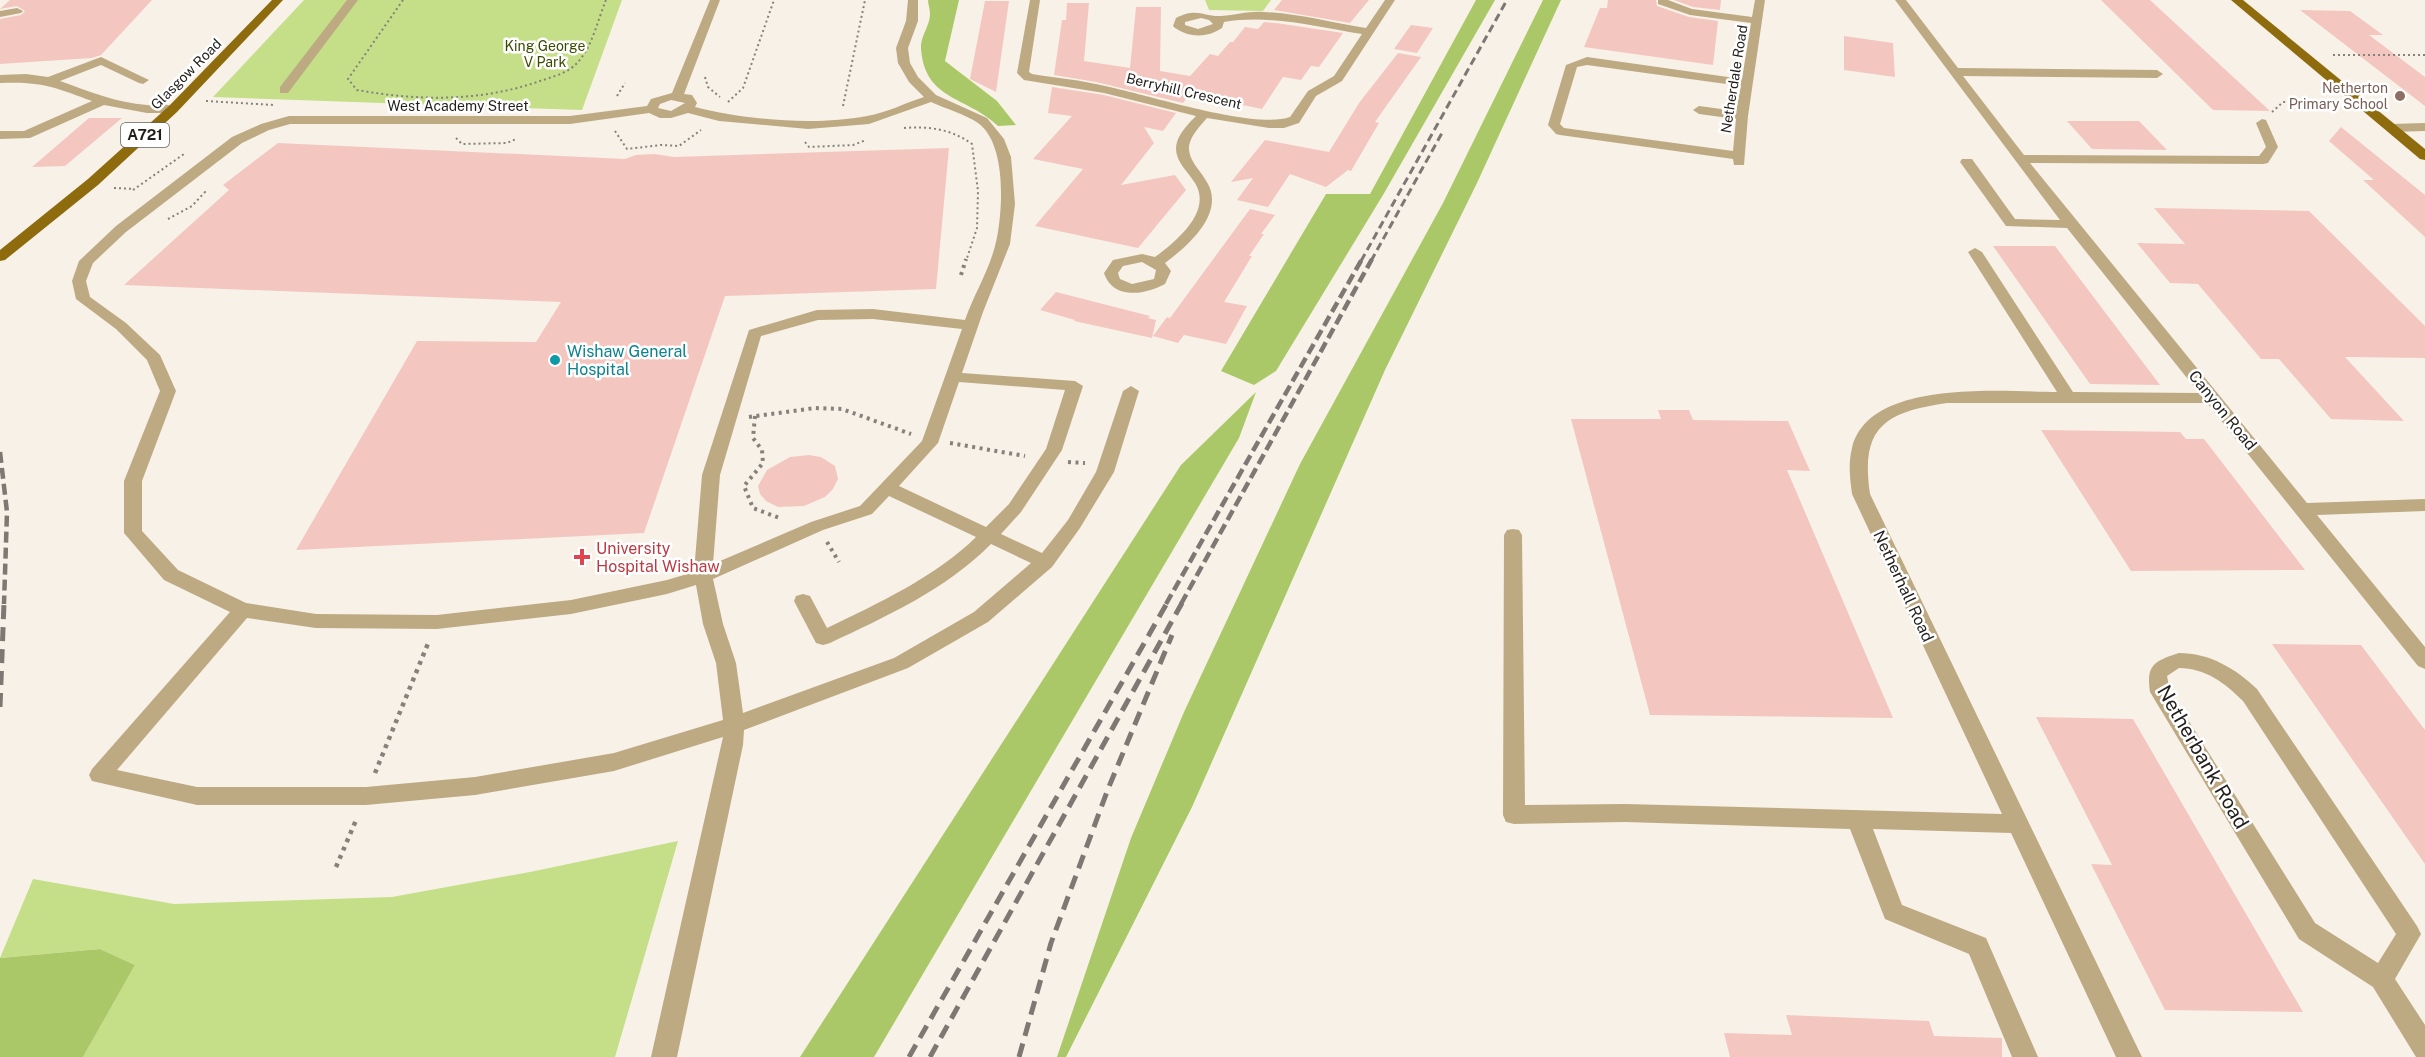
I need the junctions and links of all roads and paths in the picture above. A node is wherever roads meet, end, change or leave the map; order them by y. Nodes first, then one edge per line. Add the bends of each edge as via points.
1 (278, 0) edge
2 (353, 0) edge
3 (403, 0) edge
4 (606, 0) edge
5 (715, 0) edge
6 (865, 0) edge
7 (913, 0) edge
8 (1035, 0) edge
9 (1198, 0) edge
10 (1390, 0) edge
11 (1663, 0) edge
12 (1760, 0) edge
13 (1900, 0) edge
14 (2236, 0) edge
15 (17, 11) dead end
16 (0, 14) edge
17 (1201, 15) junction
18 (1217, 20) junction
19 (1758, 21) junction
20 (1369, 32) junction
21 (2302, 54) junction
22 (2425, 55) edge
23 (708, 69) dead end
24 (1954, 72) junction
25 (2157, 74) dead end
26 (0, 79) edge
27 (143, 80) dead end
28 (49, 81) junction
29 (1748, 83) junction
30 (284, 90) dead end
31 (677, 96) junction
32 (932, 98) junction
33 (103, 101) junction
34 (2332, 102) dead end
35 (738, 104) dead end
36 (173, 109) junction
37 (687, 109) junction
38 (651, 110) junction
39 (843, 110) dead end
40 (1699, 110) dead end
41 (1204, 114) junction
42 (1742, 116) junction
43 (2262, 123) joint
44 (808, 125) junction
45 (2425, 127) edge
46 (901, 128) dead end
47 (2391, 128) junction
48 (0, 135) edge
49 (871, 138) dead end
50 (2425, 156) edge
51 (2021, 159) junction
52 (1967, 162) dead end
53 (2072, 224) junction
54 (1975, 252) dead end
55 (0, 257) edge
56 (1157, 262) dead end
57 (961, 275) dead end
58 (971, 325) junction
59 (953, 377) junction
60 (1131, 391) dead end
61 (2069, 398) junction
62 (2214, 399) junction
63 (754, 416) dead end
64 (887, 488) junction
65 (2425, 506) edge
66 (2303, 509) junction
67 (817, 526) junction
68 (988, 535) junction
69 (1513, 535) dead end
70 (839, 562) dead end
71 (1045, 562) junction
72 (703, 576) junction
73 (803, 601) dead end
74 (243, 610) junction
75 (437, 622) junction
76 (2425, 661) edge
77 (734, 725) junction
78 (366, 796) junction
79 (1858, 820) junction
80 (2018, 824) junction
81 (336, 867) dead end
82 (2382, 980) junction
83 (2425, 1048) edge
84 (664, 1057) edge
85 (2025, 1057) edge
86 (2129, 1057) edge

1 - 36 main road, Glasgow Road / A721
2 - 30 street
3 - 4 path via 348,79 357,90 437,98 476,96 535,84 578,62
5 - 31 street
6 - 39 path
7 - 32 street via 912,21 902,48 904,63
8 - 41 street, Berryhill Crescent via 1023,73 1028,78 1104,89
9 - 17 street
10 - 20 street, Berryhill Crescent
11 - 19 street via 1690,12
12 - 19 street, Netherdale Road
13 - 24 street, Canyon Road
14 - 21 main road
15 - 16 street
17 - 18 street
17 - 18 street via 1184,18 1179,26 1205,32 1215,28
18 - 20 street via 1266,15
19 - 29 street, Netherdale Road
20 - 41 street, Berryhill Crescent via 1338,78 1312,94 1295,120 1269,124
21 - 22 path
21 - 47 main road
23 - 35 path via 708,87 728,102
24 - 25 street
24 - 51 street, Canyon Road
26 - 28 street
27 - 28 street via 101,61
28 - 33 street
29 - 42 street, Netherdale Road
29 - 42 street, Netherdale Road via 1578,62 1572,65 1554,126 1570,133 1739,159
31 - 37 street via 690,100
31 - 38 street via 659,100 651,105
32 - 44 street via 869,120
32 - 58 street, West Academy Street via 983,121 998,139 1004,157 1008,204 1003,244
33 - 36 street
33 - 48 street via 26,135
34 - 43 path via 2283,102
36 - 55 main road, Glasgow Road / A721 via 93,182
37 - 38 street via 668,115
37 - 44 street via 719,117
38 - 74 street, West Academy Street via 570,120 289,120 237,140 86,261 79,281 83,299 121,326 154,358 168,391 133,481 132,533 171,575
40 - 42 street
41 - 56 street via 1183,142 1183,158 1204,186 1208,200 1201,219 1174,250
43 - 51 street via 2272,147 2263,159
44 - 49 path via 802,137 809,147 853,146
45 - 47 street
46 - 57 path via 959,133 972,144 978,191 977,228
47 - 50 main road
51 - 53 street, Canyon Road
52 - 53 street via 2012,224
53 - 62 street, Canyon Road
54 - 61 street
58 - 59 street, West Academy Street
58 - 72 street via 873,314 817,315 754,333 711,475
59 - 64 street, West Academy Street via 930,443
59 - 68 street via 1075,386 1054,450 1015,508
60 - 71 street via 1105,472 1074,524
61 - 62 street, Netherhall Road
61 - 80 street, Netherhall Road via 1951,398 1915,403 1875,424 1862,442 1856,462 1861,494
62 - 66 street, Canyon Road
63 - 67 path via 753,438 762,450 763,463 744,486 753,508 779,519 807,520
64 - 67 street, West Academy Street via 866,510
64 - 68 street
65 - 66 street
66 - 76 street, Canyon Road
67 - 70 path
67 - 72 street, West Academy Street
68 - 71 street
68 - 73 street via 966,558 884,609 823,638
69 - 79 street via 1514,815 1625,813
71 - 77 street via 981,617 901,663
72 - 75 street, West Academy Street via 571,607
72 - 77 street via 726,663
74 - 75 street, West Academy Street via 316,621
74 - 78 street via 100,776 197,796
75 - 78 path
77 - 78 street via 614,762 475,786
77 - 84 street via 734,745
78 - 81 path
79 - 80 street
79 - 85 street via 1893,912 1978,946
80 - 86 street, Netherhall Road
82 - 82 street, Netherbank Road via 2409,934 2250,695 2232,678 2207,665 2181,661 2162,667 2157,674 2160,692 2307,931
82 - 83 street, Netherbank Road

